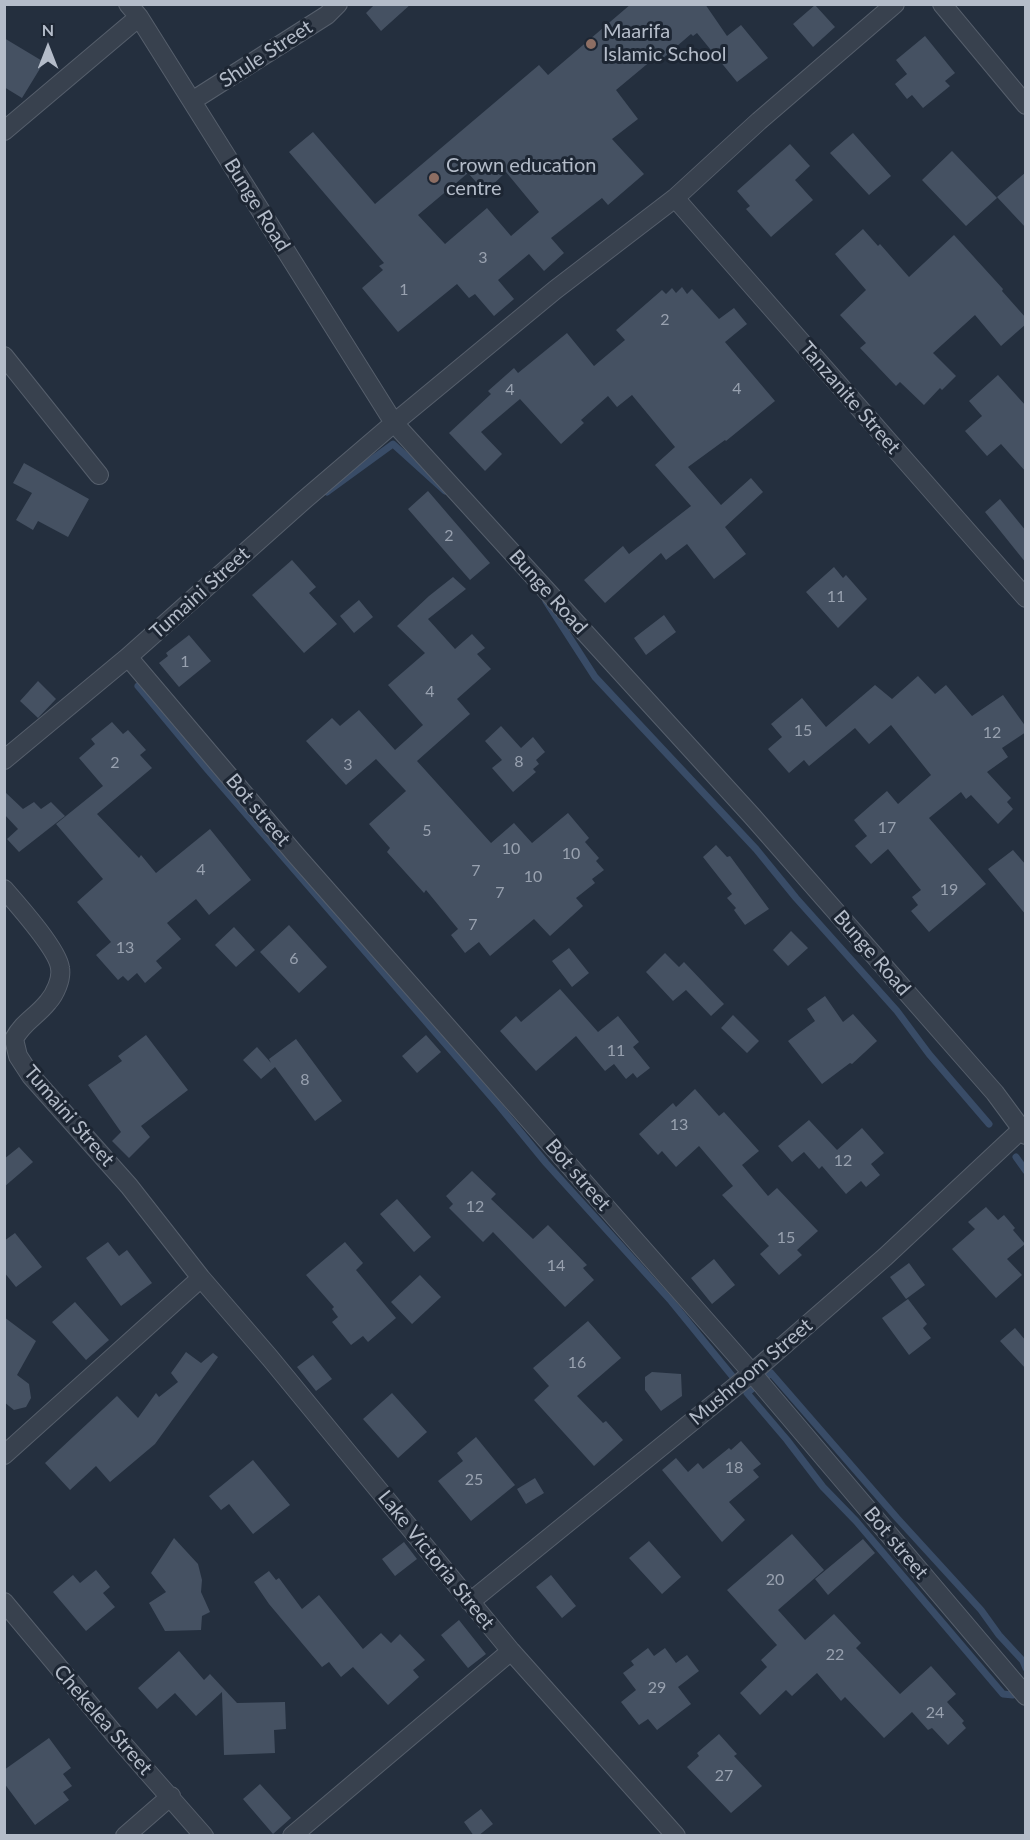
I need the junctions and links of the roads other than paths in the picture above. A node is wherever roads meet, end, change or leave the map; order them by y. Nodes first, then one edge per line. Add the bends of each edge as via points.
1 (338, 4) edge
2 (894, 4) edge
3 (942, 4) edge
4 (134, 11) edge
5 (192, 101) junction
6 (1026, 105) edge
7 (4, 131) edge
8 (675, 198) junction
9 (4, 356) edge
10 (394, 423) junction
11 (99, 475) dead end
12 (1026, 598) edge
13 (128, 657) junction
14 (4, 760) edge
15 (4, 889) edge
16 (1023, 1132) edge
17 (201, 1278) junction
18 (752, 1372) junction
19 (4, 1455) edge
20 (4, 1602) edge
21 (470, 1602) junction
22 (511, 1651) junction
23 (1026, 1696) edge
24 (171, 1796) junction
25 (125, 1836) edge
26 (204, 1836) edge
27 (292, 1836) edge
28 (676, 1836) edge

1 - 5 street, Shule Street via 327,15
2 - 8 street, Tumaini Street
3 - 6 street
4 - 5 street, Bunge Road
4 - 7 street
5 - 10 street, Bunge Road
8 - 10 street, Tumaini Street via 555,290
8 - 12 street, Tanzanite Street
9 - 11 street
10 - 13 street, Tumaini Street
10 - 16 street, Bunge Road via 752,816 995,1093
13 - 14 street, Tumaini Street
13 - 18 street, Bot street via 295,854
15 - 17 street, Tumaini Street via 49,945 60,966 60,978 50,1001 20,1027 14,1039 18,1056 31,1076 136,1194
16 - 18 street, Mushroom Street
17 - 19 street
17 - 21 street, Lake Victoria Street
18 - 21 street, Mushroom Street
18 - 23 street, Bot street
20 - 24 street, Chekelea Street via 109,1729
21 - 22 street, Lake Victoria Street
22 - 27 street
22 - 28 street, Lake Victoria Street
24 - 25 street
24 - 26 street, Chekelea Street

